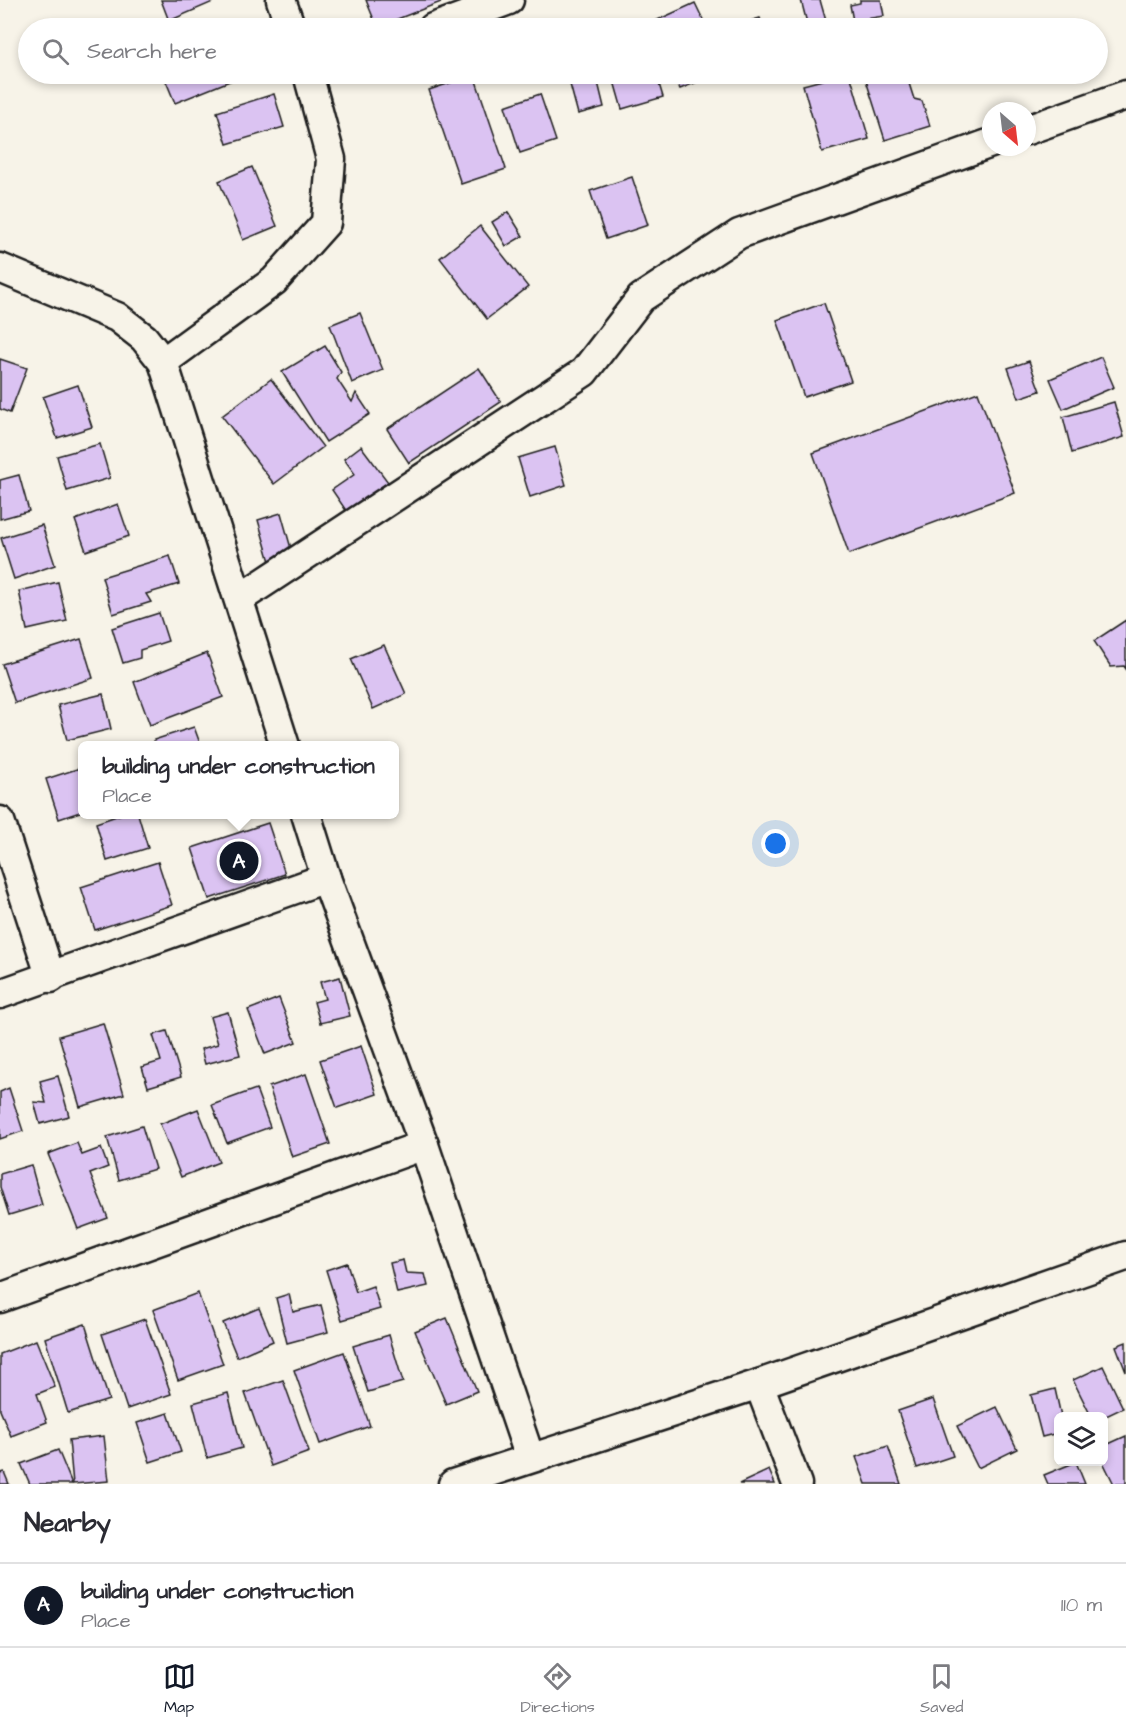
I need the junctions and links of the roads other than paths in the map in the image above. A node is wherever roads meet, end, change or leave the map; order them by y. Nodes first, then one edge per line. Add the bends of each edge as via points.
1 (281, 0) edge
2 (509, 0) edge
3 (287, 18) edge
4 (460, 18) edge
5 (312, 84) edge
6 (1126, 95) edge
7 (1036, 127) edge
8 (982, 146) edge
9 (0, 268) edge
10 (163, 362) junction
11 (239, 599) junction
12 (283, 741) edge
13 (308, 819) edge
14 (0, 820) edge
15 (326, 878) junction
16 (51, 978) junction
17 (0, 994) edge
18 (424, 1145) junction
19 (1126, 1256) edge
20 (0, 1298) edge
21 (759, 1384) junction
22 (530, 1458) junction
23 (453, 1484) edge
24 (797, 1484) edge

1 - 3 street
2 - 4 street
5 - 10 street via 331,159 326,223 274,280
6 - 7 street
8 - 11 street via 739,234 640,298 584,372
9 - 10 street via 117,317 144,338
10 - 11 street
11 - 12 street
13 - 15 street
14 - 16 street
15 - 16 street
15 - 18 street
16 - 17 street
18 - 20 street
18 - 22 street
19 - 21 street
21 - 22 street
21 - 24 street
22 - 23 street

